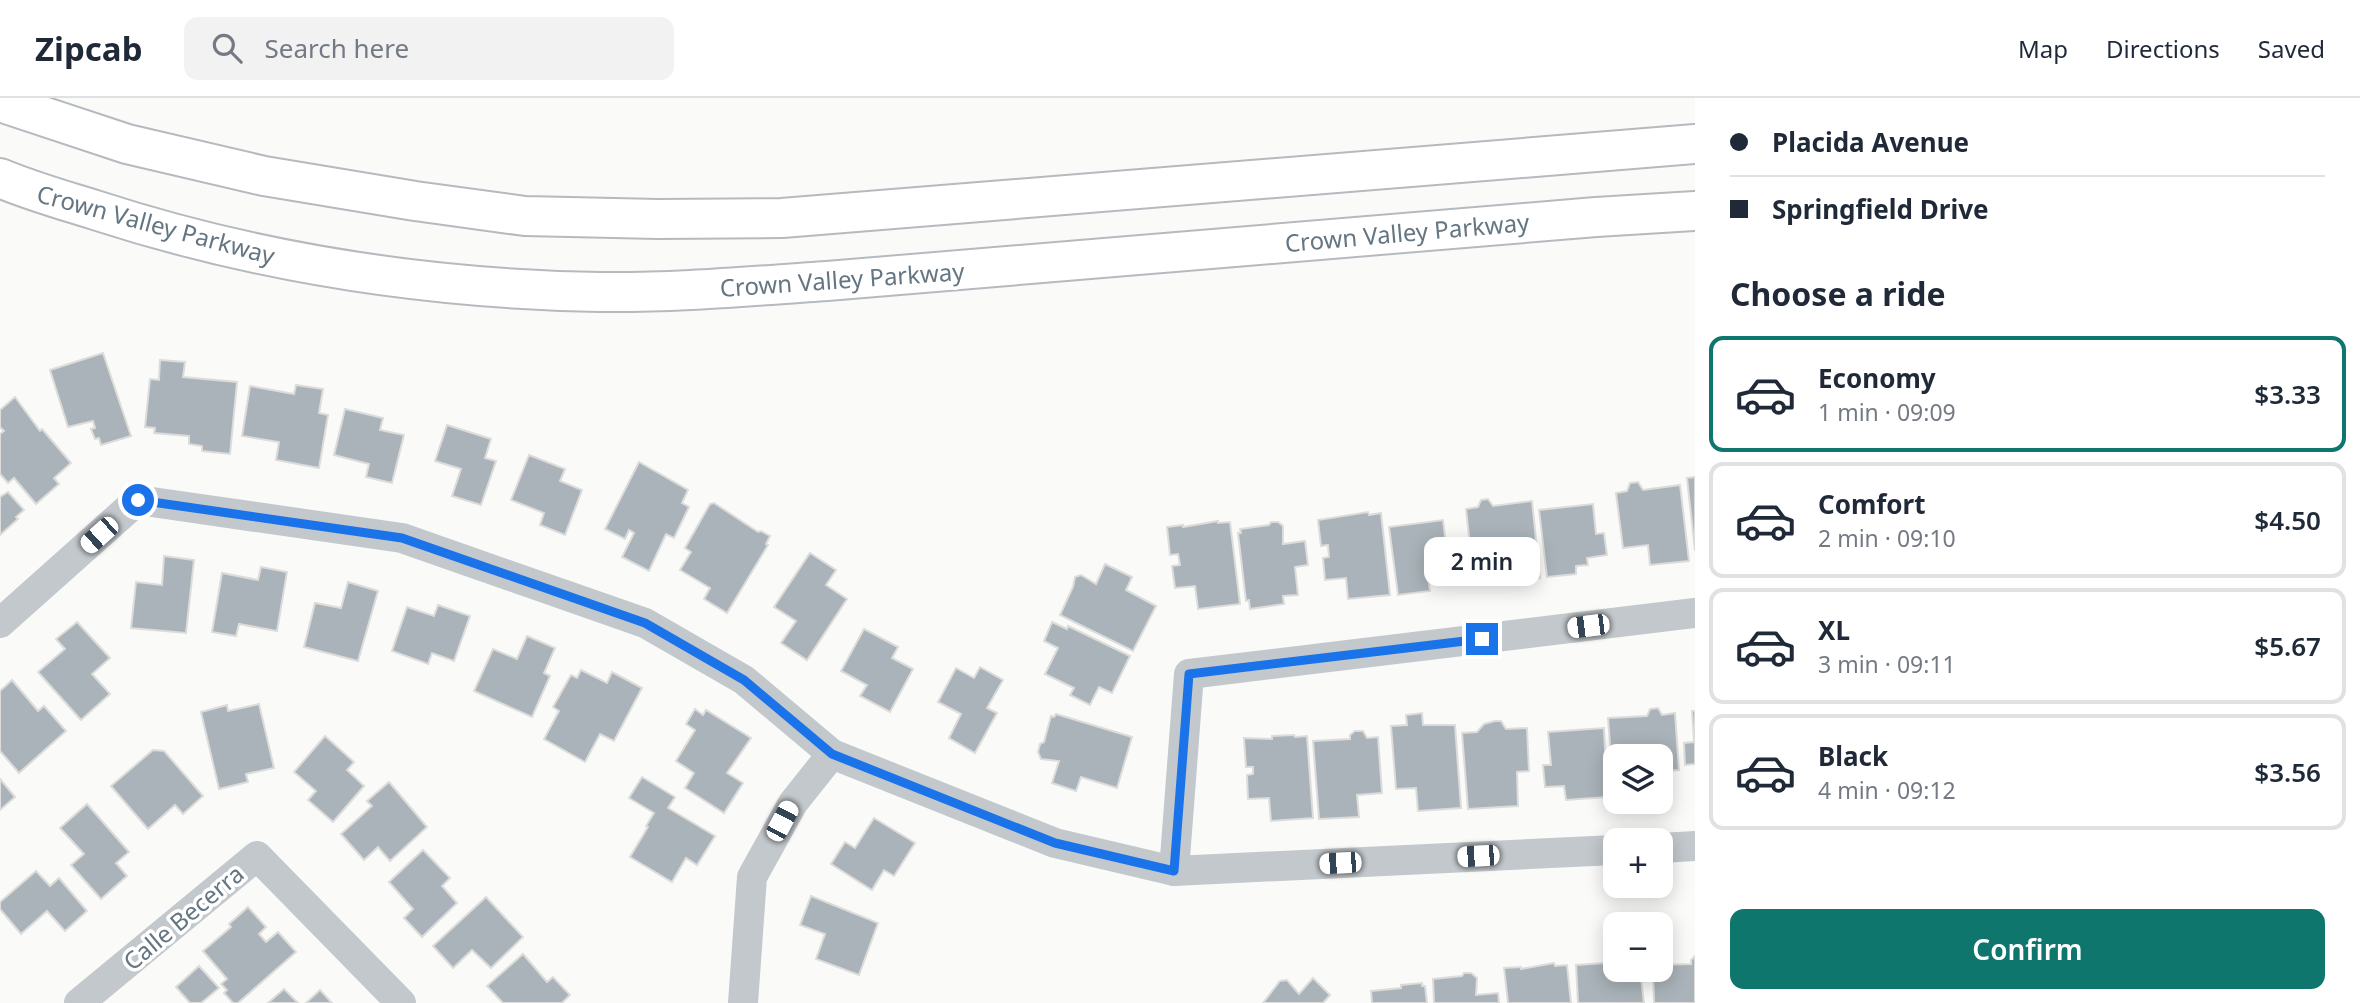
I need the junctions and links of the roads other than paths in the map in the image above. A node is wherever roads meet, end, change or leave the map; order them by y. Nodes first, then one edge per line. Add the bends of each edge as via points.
1 (0, 102) edge
2 (1695, 144) edge
3 (0, 178) edge
4 (1695, 211) edge
5 (1695, 613) edge
6 (0, 623) edge
7 (832, 754) junction
8 (1695, 846) edge
9 (1673, 847) edge
10 (1603, 851) edge
11 (1174, 871) junction
12 (79, 1003) edge
13 (401, 1003) edge
14 (743, 1003) edge

1 - 2 main road via 127,144 264,176 539,217 782,218
3 - 4 main road, Crown Valley Parkway via 139,225 256,254 484,288 602,292 827,281
5 - 11 street via 1189,674
6 - 7 street via 138,500 402,538 645,623 744,680
7 - 11 street via 1055,843
7 - 14 street via 793,803 752,877
8 - 9 street
10 - 11 street
12 - 13 street, Calle Becerra via 257,856

